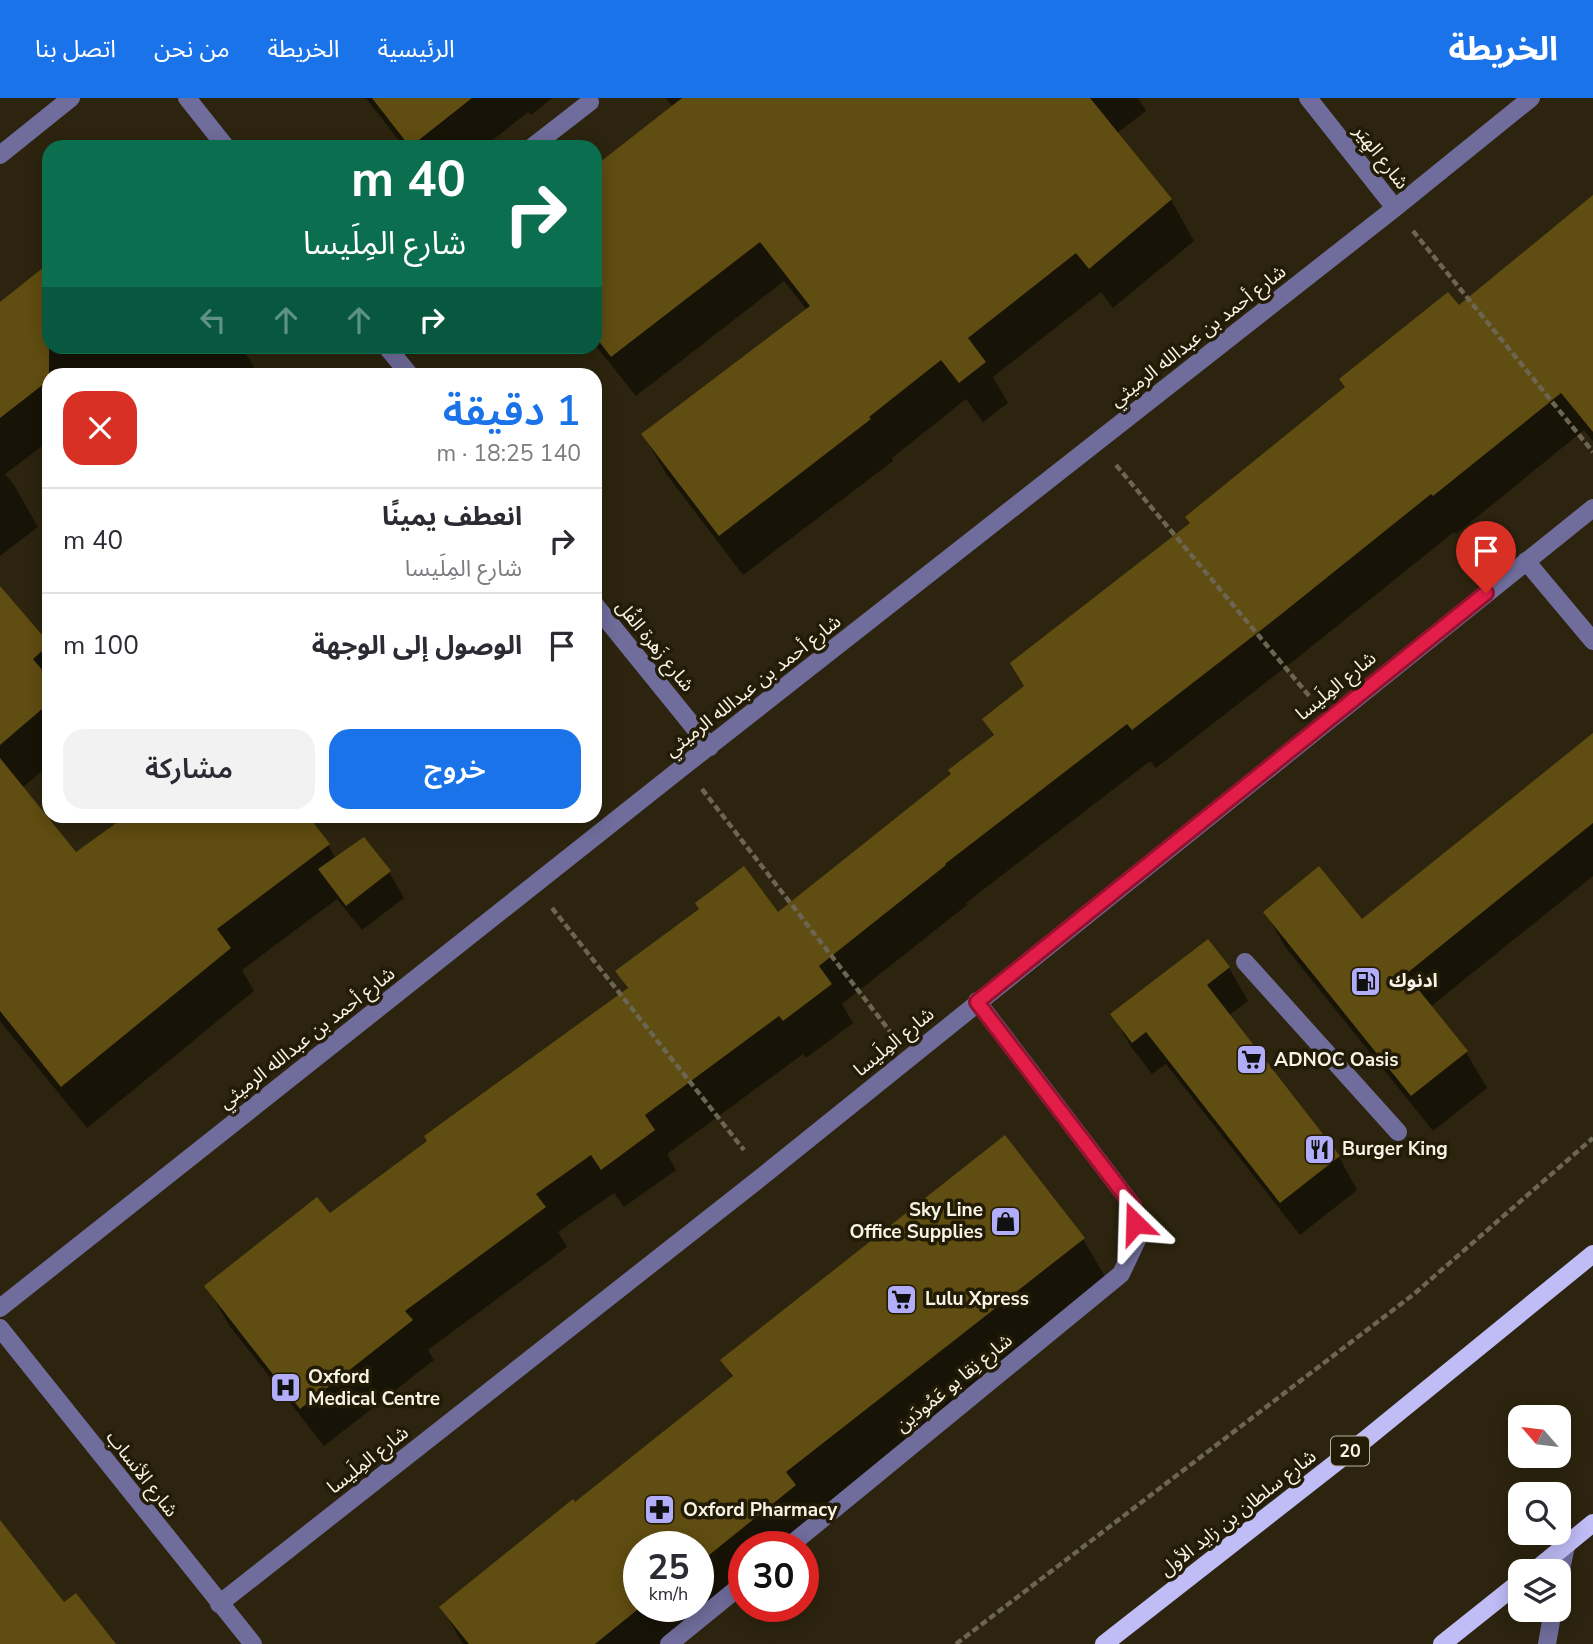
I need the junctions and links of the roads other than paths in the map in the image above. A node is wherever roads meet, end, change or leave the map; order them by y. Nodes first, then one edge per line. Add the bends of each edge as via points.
1 (71, 98) edge
2 (187, 98) edge
3 (1308, 98) edge
4 (1531, 98) edge
5 (590, 102) dead end
6 (220, 140) edge
7 (541, 140) edge
8 (0, 155) edge
9 (1395, 208) junction
10 (393, 354) edge
11 (404, 368) edge
12 (1593, 508) edge
13 (1526, 561) junction
14 (602, 614) edge
15 (1593, 641) edge
16 (710, 747) junction
17 (1245, 962) dead end
18 (977, 1002) junction
19 (1398, 1132) dead end
20 (1593, 1254) edge
21 (0, 1308) edge
22 (0, 1328) edge
23 (1593, 1523) edge
24 (808, 1531) edge
25 (1566, 1546) junction
26 (1550, 1559) edge
27 (1563, 1559) edge
28 (1508, 1591) edge
29 (728, 1596) edge
30 (219, 1604) junction
31 (1551, 1622) edge
32 (253, 1644) edge
33 (669, 1644) edge
34 (1104, 1644) edge
35 (1442, 1644) edge
36 (1547, 1644) edge

1 - 8 street
2 - 6 street
3 - 9 street, شارع الهِيَر
4 - 9 street, شارع أحمد بن عبدالله الرميثي
5 - 7 street
9 - 16 street, شارع أحمد بن عبدالله الرميثي
10 - 11 street
12 - 13 street, شارع المِلَيسا
13 - 15 street
13 - 18 street, شارع المِلَيسا
14 - 16 street, شارع زَهرة الفُل
16 - 21 street, شارع أحمد بن عبدالله الرميثي
17 - 19 street
18 - 24 street, شارع نِقا بو عَمُودَين via 1133,1206 1137,1240 1121,1274
18 - 30 street, شارع المِلَيسا
20 - 34 main road, شارع سلطان بن زايد الأول / 20
22 - 30 street, شارع الأنساب
23 - 25 main road
25 - 26 main road
25 - 27 street
28 - 35 main road
29 - 33 street
30 - 32 street, شارع الأنساب
31 - 36 street

